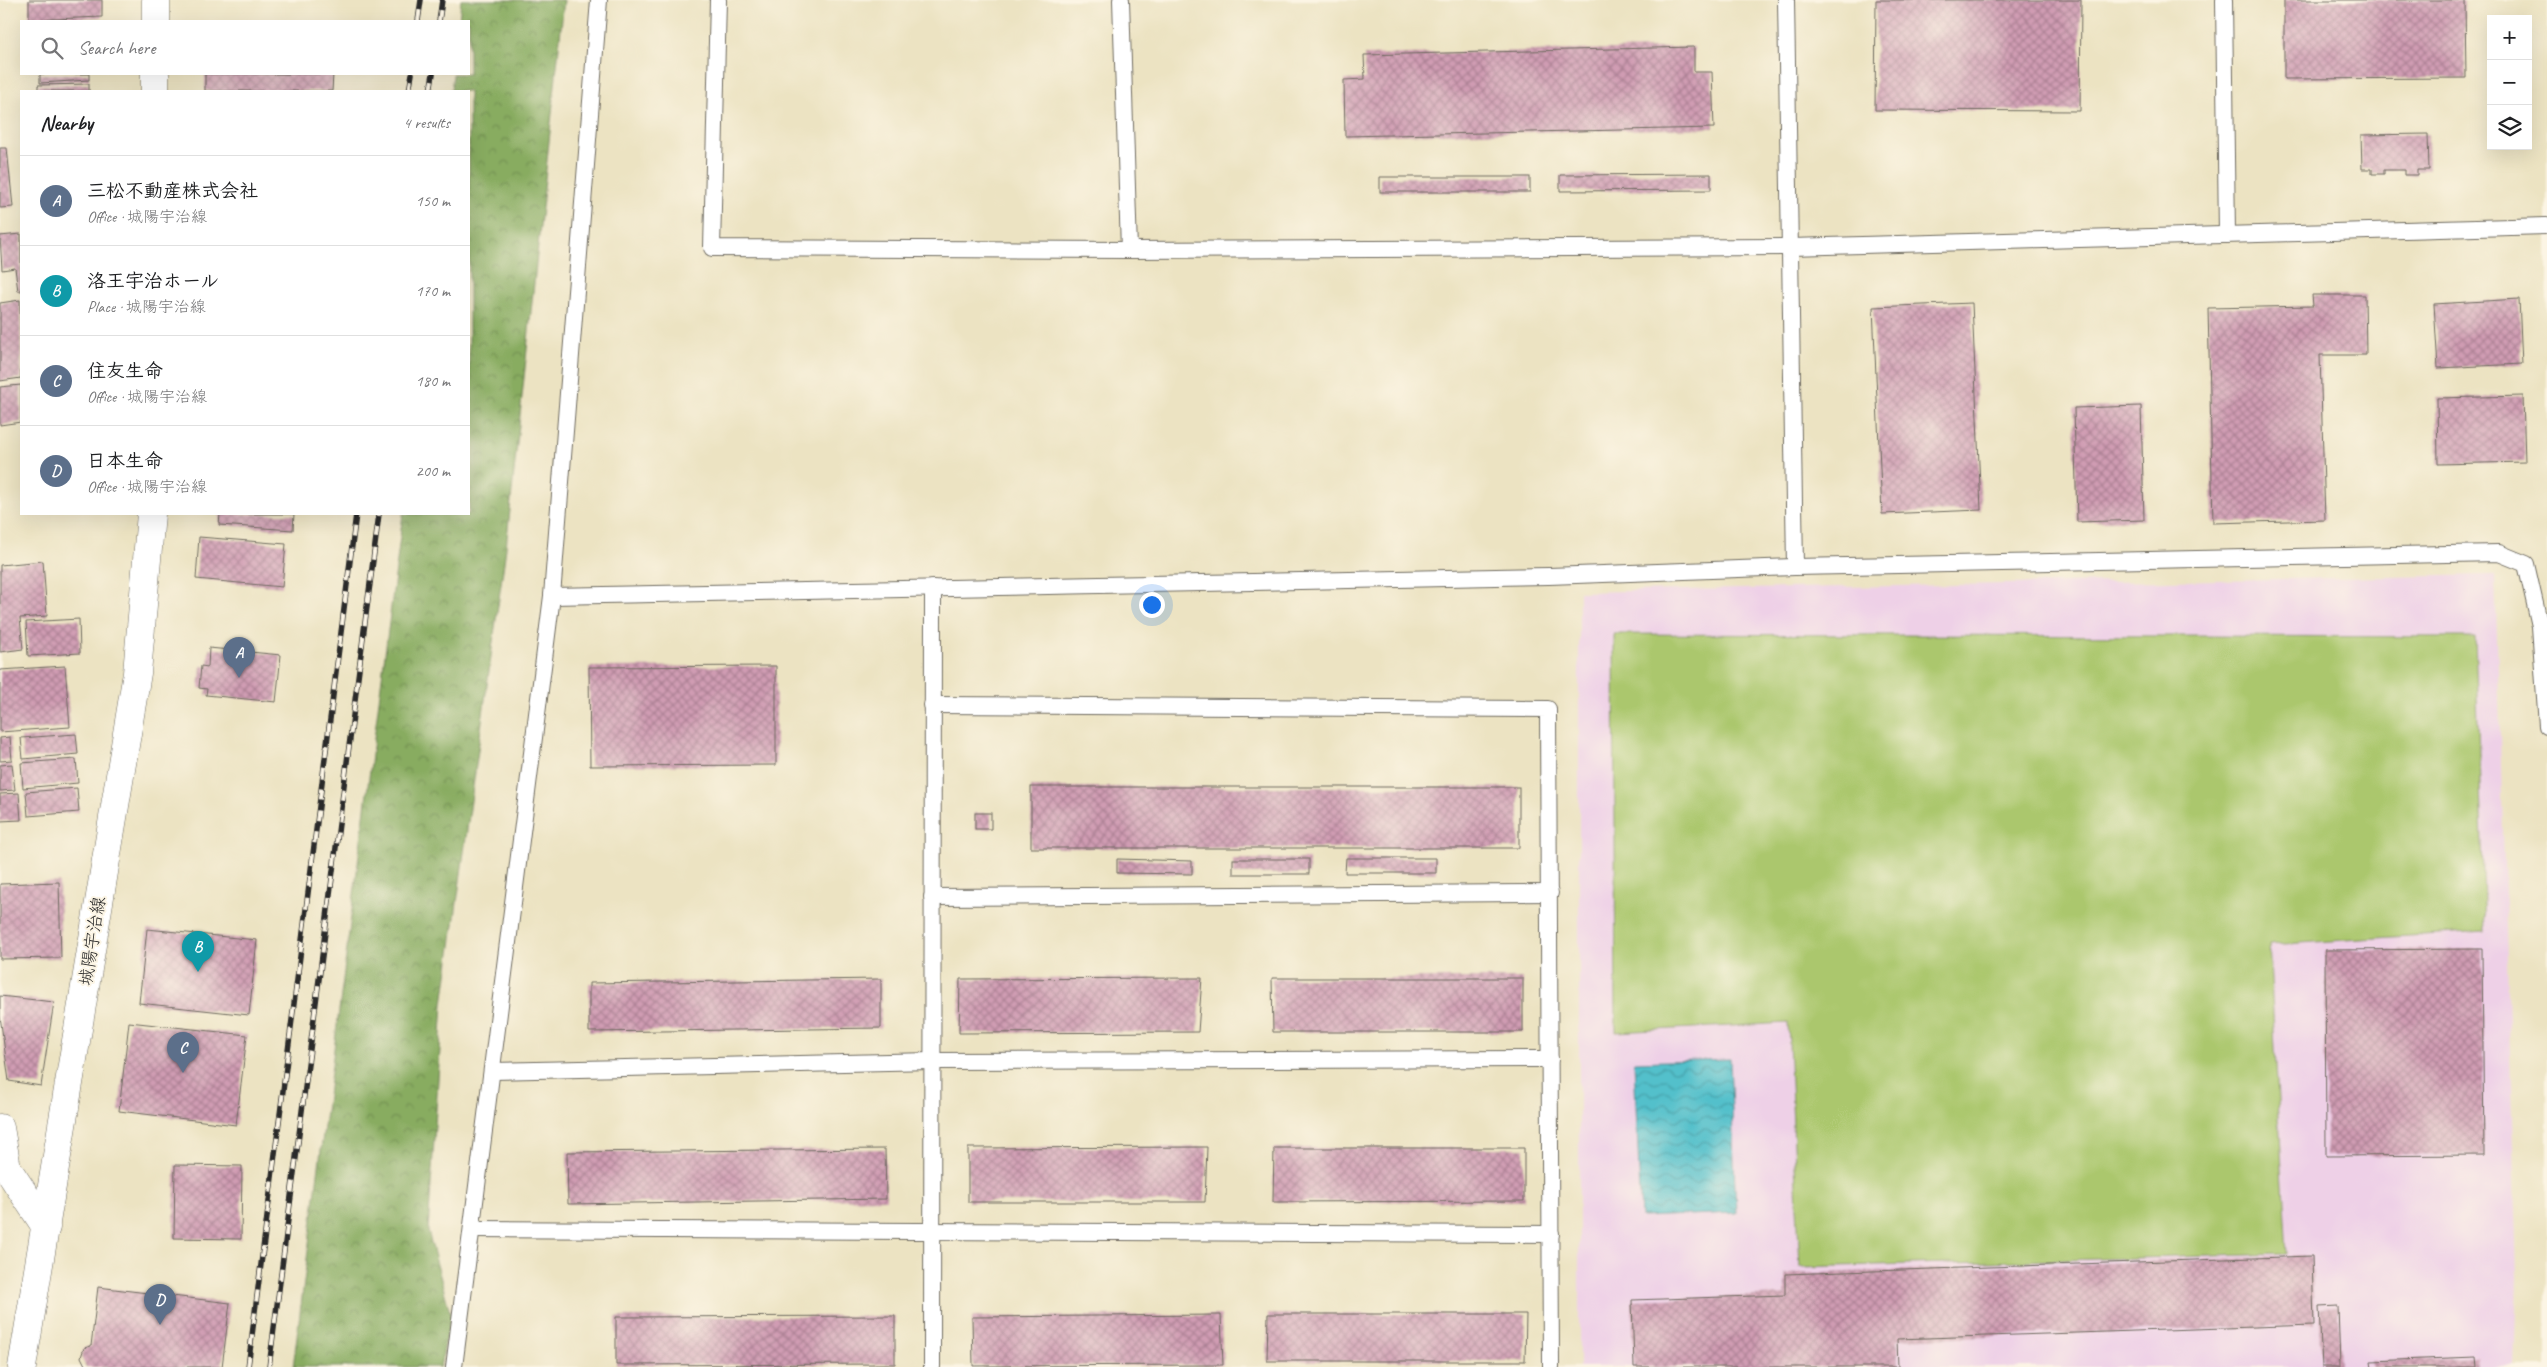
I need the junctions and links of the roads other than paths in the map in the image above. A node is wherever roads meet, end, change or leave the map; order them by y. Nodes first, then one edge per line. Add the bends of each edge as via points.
1 (156, 0) edge
2 (599, 0) edge
3 (718, 0) edge
4 (1121, 0) edge
5 (1786, 0) edge
6 (2224, 0) edge
7 (156, 20) edge
8 (155, 75) edge
9 (155, 90) edge
10 (2547, 226) edge
11 (2227, 235) junction
12 (1791, 247) junction
13 (1129, 250) junction
14 (151, 515) edge
15 (1795, 567) junction
16 (933, 588) junction
17 (552, 596) junction
18 (932, 705) junction
19 (2547, 726) edge
20 (1550, 893) junction
21 (932, 897) junction
22 (1550, 1059) junction
23 (932, 1061) junction
24 (492, 1071) junction
25 (0, 1128) edge
26 (46, 1227) junction
27 (472, 1229) junction
28 (932, 1233) junction
29 (1551, 1234) junction
30 (22, 1367) edge
31 (454, 1367) edge
32 (932, 1367) edge
33 (1551, 1367) edge

1 - 7 main road
2 - 17 lane
3 - 13 lane via 712,248
4 - 13 lane
5 - 12 lane
6 - 11 lane
8 - 9 main road
10 - 11 lane
11 - 12 lane
12 - 13 lane
12 - 15 lane
14 - 26 main road, 城陽宇治線 via 137,672
15 - 16 lane via 1549,576
15 - 19 lane via 2499,553 2526,564 2540,626
16 - 17 lane
16 - 18 lane
17 - 24 lane
18 - 20 lane via 1548,709
18 - 21 lane
20 - 21 lane
20 - 22 lane
21 - 23 lane
22 - 23 lane
22 - 29 lane
23 - 24 lane
23 - 28 lane
24 - 27 lane
25 - 26 main road via 7,1168
26 - 30 main road, 城陽宇治線
27 - 28 lane
27 - 31 lane
28 - 29 lane
28 - 32 lane
29 - 33 lane

